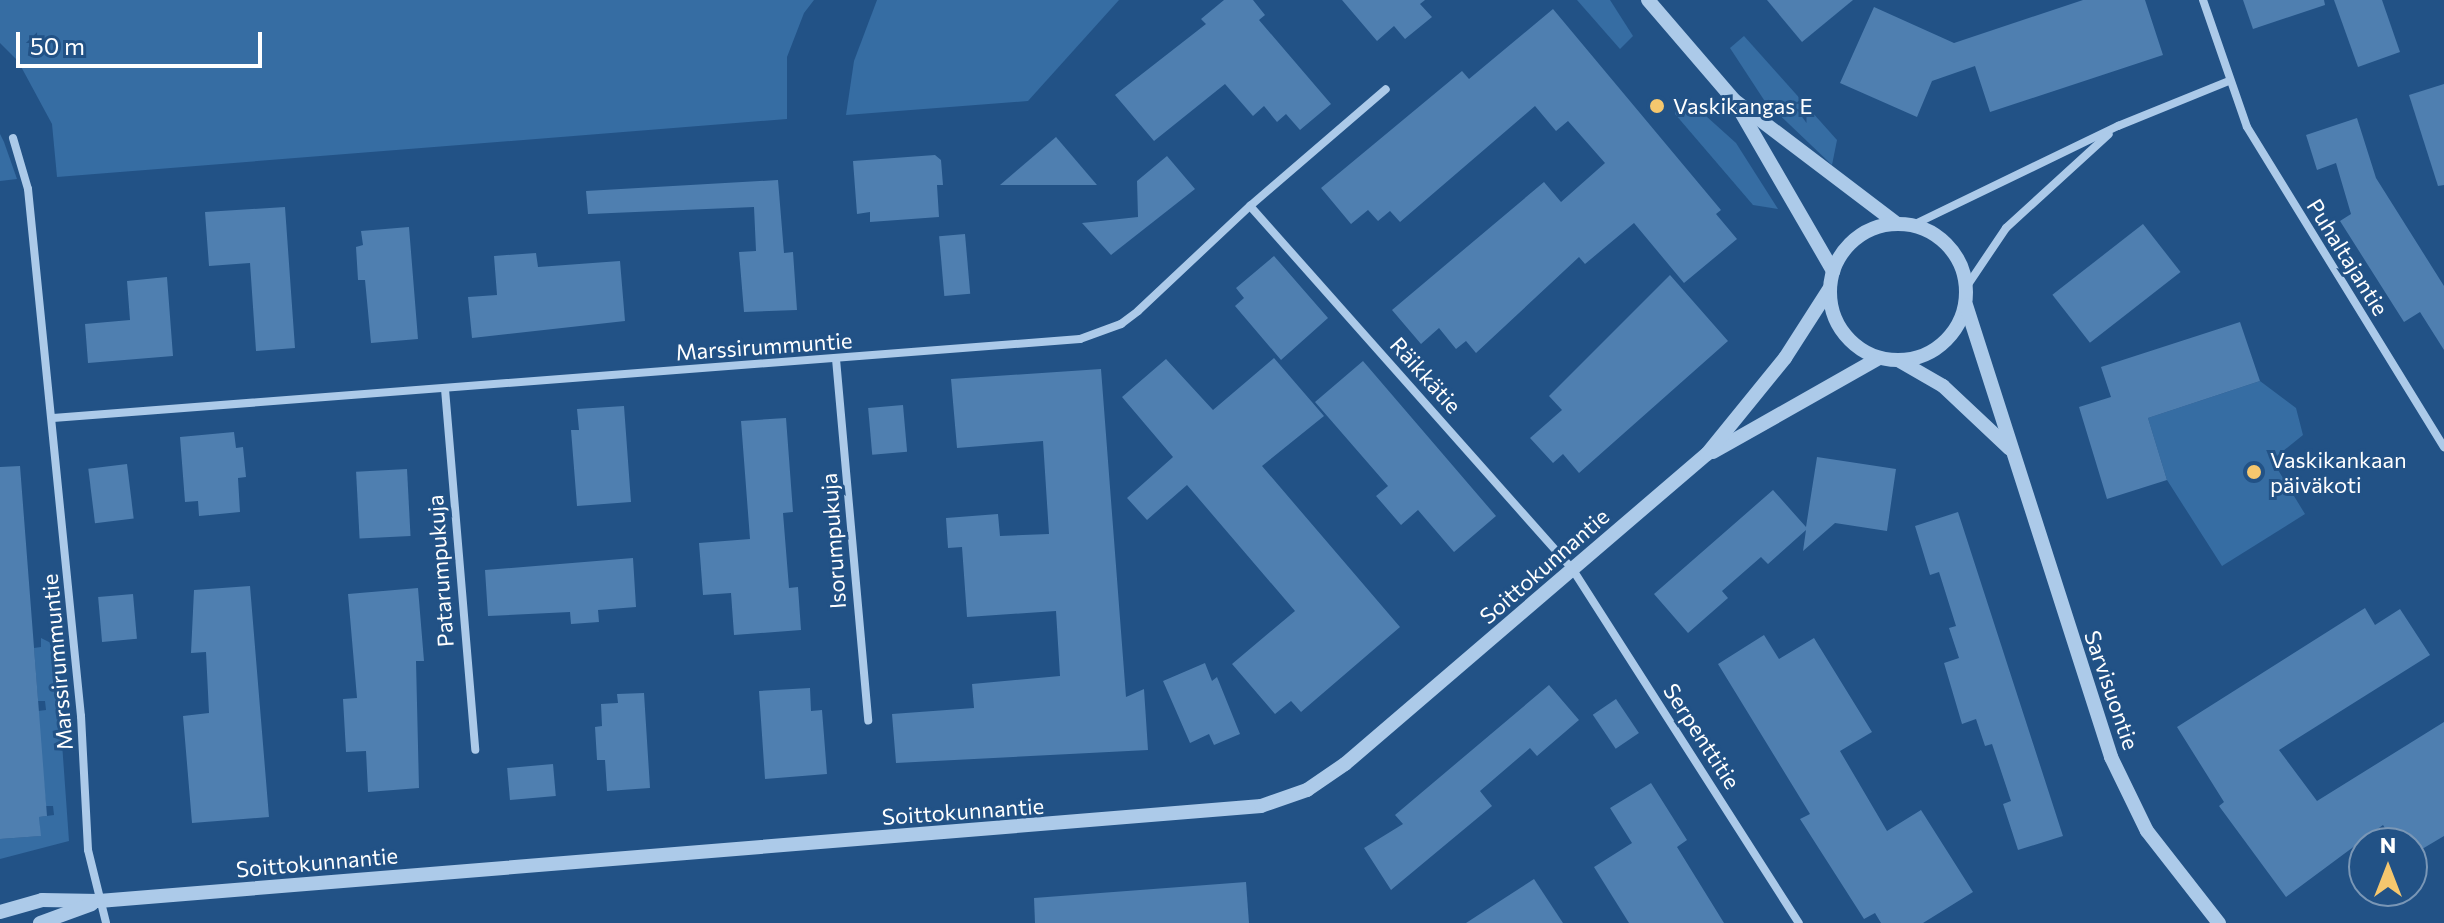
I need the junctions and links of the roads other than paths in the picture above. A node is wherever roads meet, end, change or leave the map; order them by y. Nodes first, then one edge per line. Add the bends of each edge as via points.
1 (1648, 0) edge
2 (2203, 0) edge
3 (2229, 81) junction
4 (1386, 89) dead end
5 (1734, 100) junction
6 (2118, 126) junction
7 (13, 138) dead end
8 (1250, 206) junction
9 (1896, 223) junction
10 (1913, 225) junction
11 (1833, 271) junction
12 (1967, 286) junction
13 (1830, 288) junction
14 (1966, 305) junction
15 (1879, 358) junction
16 (836, 359) junction
17 (1898, 360) junction
18 (445, 389) junction
19 (53, 418) junction
20 (2444, 447) edge
21 (2009, 448) junction
22 (1707, 454) junction
23 (1573, 570) junction
24 (868, 721) dead end
25 (475, 750) dead end
26 (99, 901) junction
27 (0, 912) edge
28 (40, 923) edge
29 (106, 923) edge
30 (1799, 923) edge
31 (2219, 923) edge

1 - 5 street
2 - 3 street, Puhaltajantie
3 - 6 street
3 - 20 street, Puhaltajantie via 2247,127
4 - 8 street, Marssirummuntie
5 - 9 street
5 - 11 street
6 - 10 street
6 - 12 street via 2006,228
7 - 19 street, Marssirummuntie via 28,189
8 - 16 street, Marssirummuntie via 1138,311 1102,332 1051,343
8 - 23 street, Räikkätie
9 - 10 street
9 - 11 street via 1880,225 1852,241
10 - 12 street via 1953,250
11 - 13 street
12 - 14 street
13 - 15 street via 1834,315 1847,338
13 - 22 street, Soittokunnantie via 1785,358
14 - 17 street via 1942,344 1917,358
14 - 21 street, Sarvisuontie
15 - 17 street
15 - 22 street, Soittokunnantie
16 - 18 street, Marssirummuntie
16 - 24 street, Isorumpukuja
17 - 21 street, Sarvisuontie via 1943,386
18 - 19 street, Marssirummuntie
18 - 25 street, Patarumpukuja
19 - 26 street, Marssirummuntie via 88,850
21 - 31 street, Sarvisuontie via 2128,798 2163,853
22 - 23 street, Soittokunnantie
23 - 26 street, Soittokunnantie via 1345,764 1307,790 1247,809
23 - 30 street, Serpenttitie
26 - 27 street, Soittokunnantie via 42,900
26 - 28 street, Soittokunnantie
26 - 29 street, Marssirummuntie

